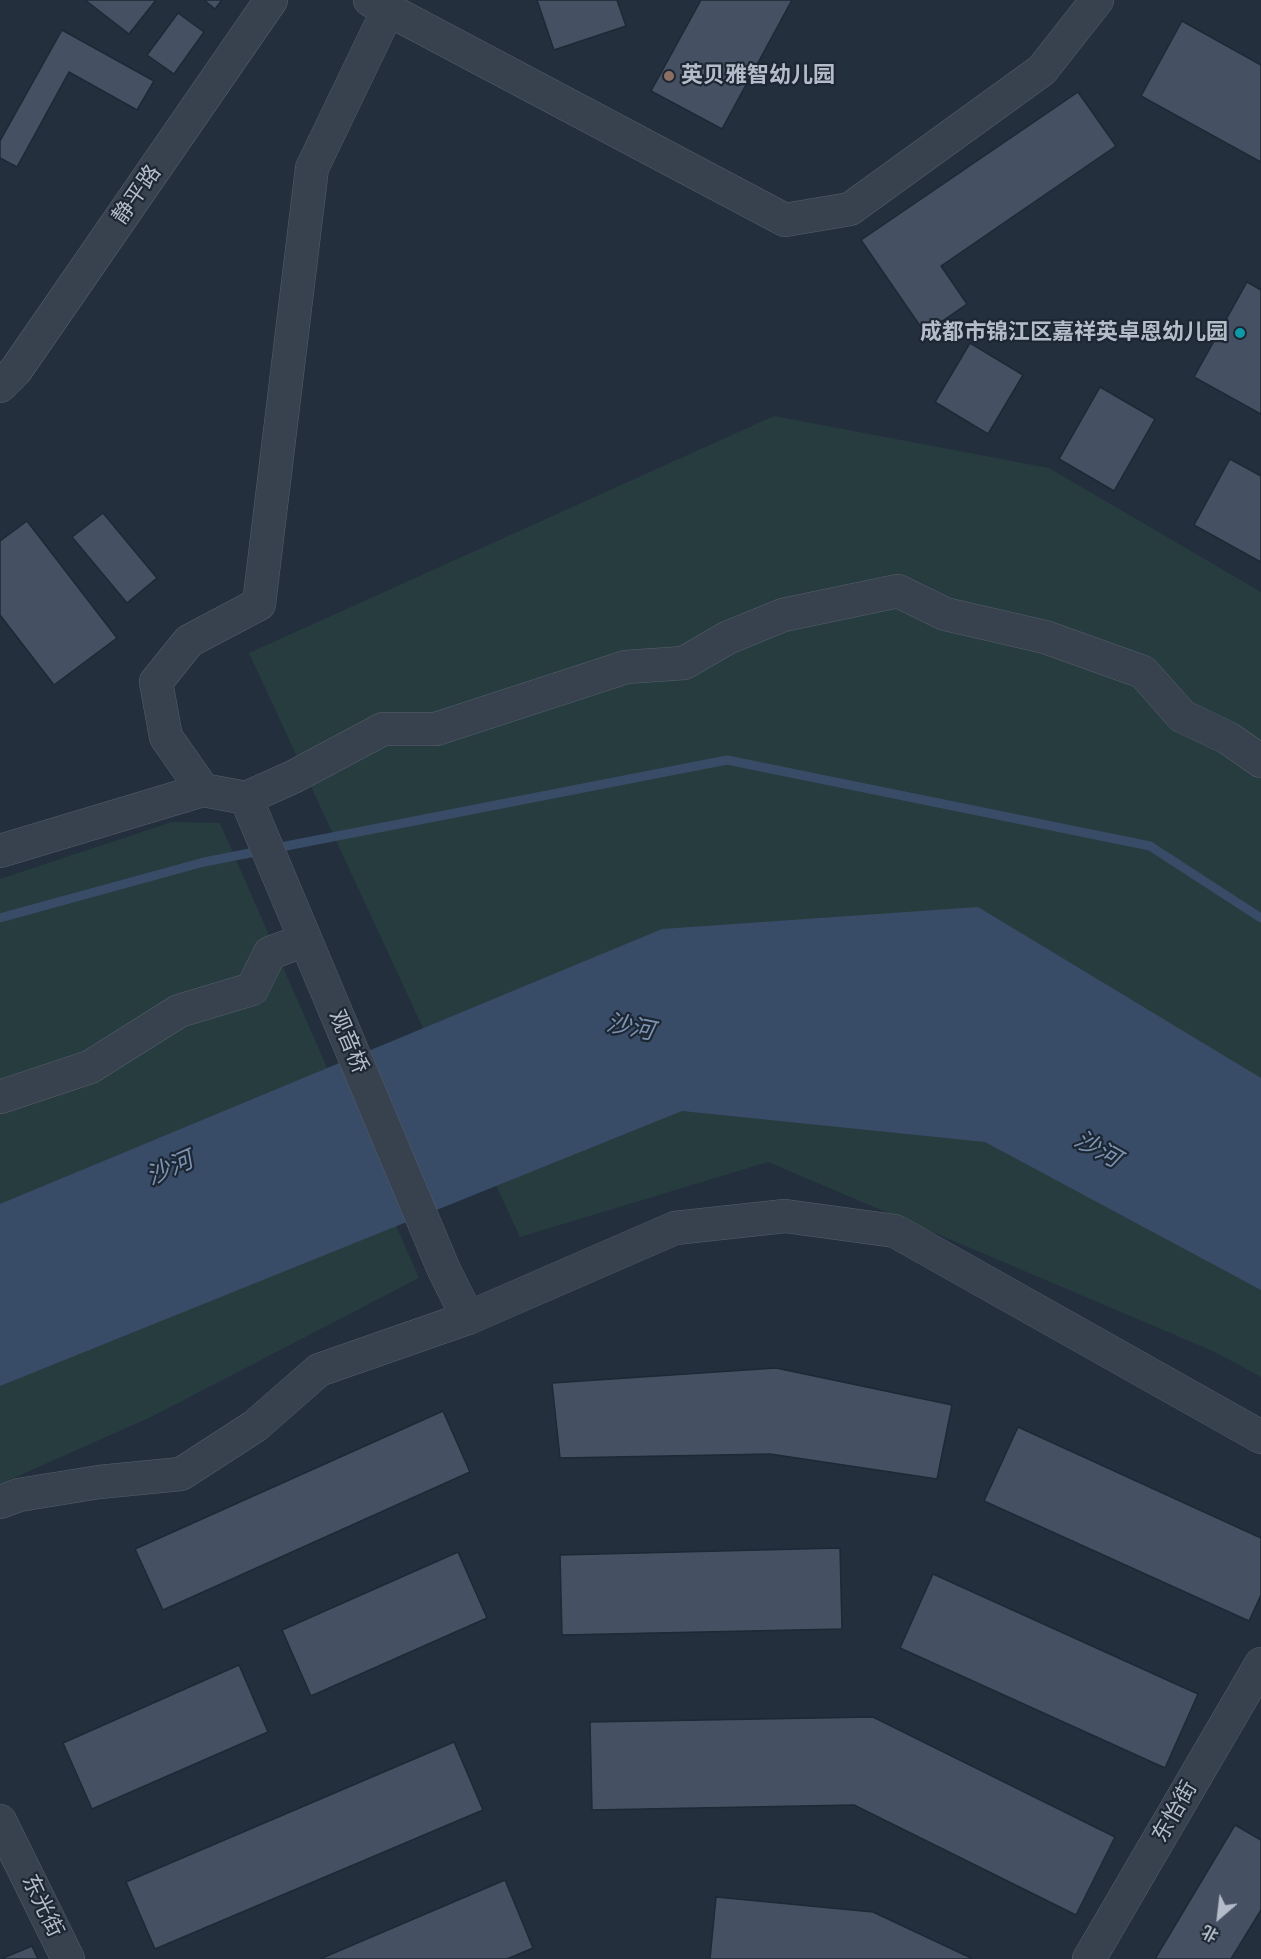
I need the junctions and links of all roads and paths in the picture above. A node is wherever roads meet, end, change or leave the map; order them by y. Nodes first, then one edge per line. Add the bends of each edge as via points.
1 (271, 0) edge
2 (1097, 0) edge
3 (379, 5) edge
4 (0, 386) edge
5 (1261, 761) edge
6 (203, 790) junction
7 (249, 805) junction
8 (0, 851) edge
9 (305, 940) junction
10 (0, 1096) edge
11 (468, 1318) junction
12 (1261, 1437) edge
13 (0, 1502) edge
14 (1261, 1664) edge
15 (0, 1821) edge
16 (68, 1959) edge
17 (1089, 1959) edge

1 - 4 street, 静平路 via 16,370
2 - 3 street via 1042,70 849,209 785,220
3 - 6 street via 312,168 259,604 189,641 156,682 166,737
5 - 7 street via 1228,738 1182,716 1143,672 1045,637 945,614 898,591 783,615 727,638 684,663 626,668 436,729 383,729
6 - 7 street
6 - 8 street
7 - 9 street, 观音桥
9 - 10 street via 270,953 252,989 179,1011 90,1067
9 - 11 street, 观音桥 via 444,1270
11 - 12 street via 675,1228 785,1216 895,1231
11 - 13 street via 319,1370 255,1426 181,1474 99,1482 19,1495
14 - 17 street, 东怡街
15 - 16 street, 东光街

